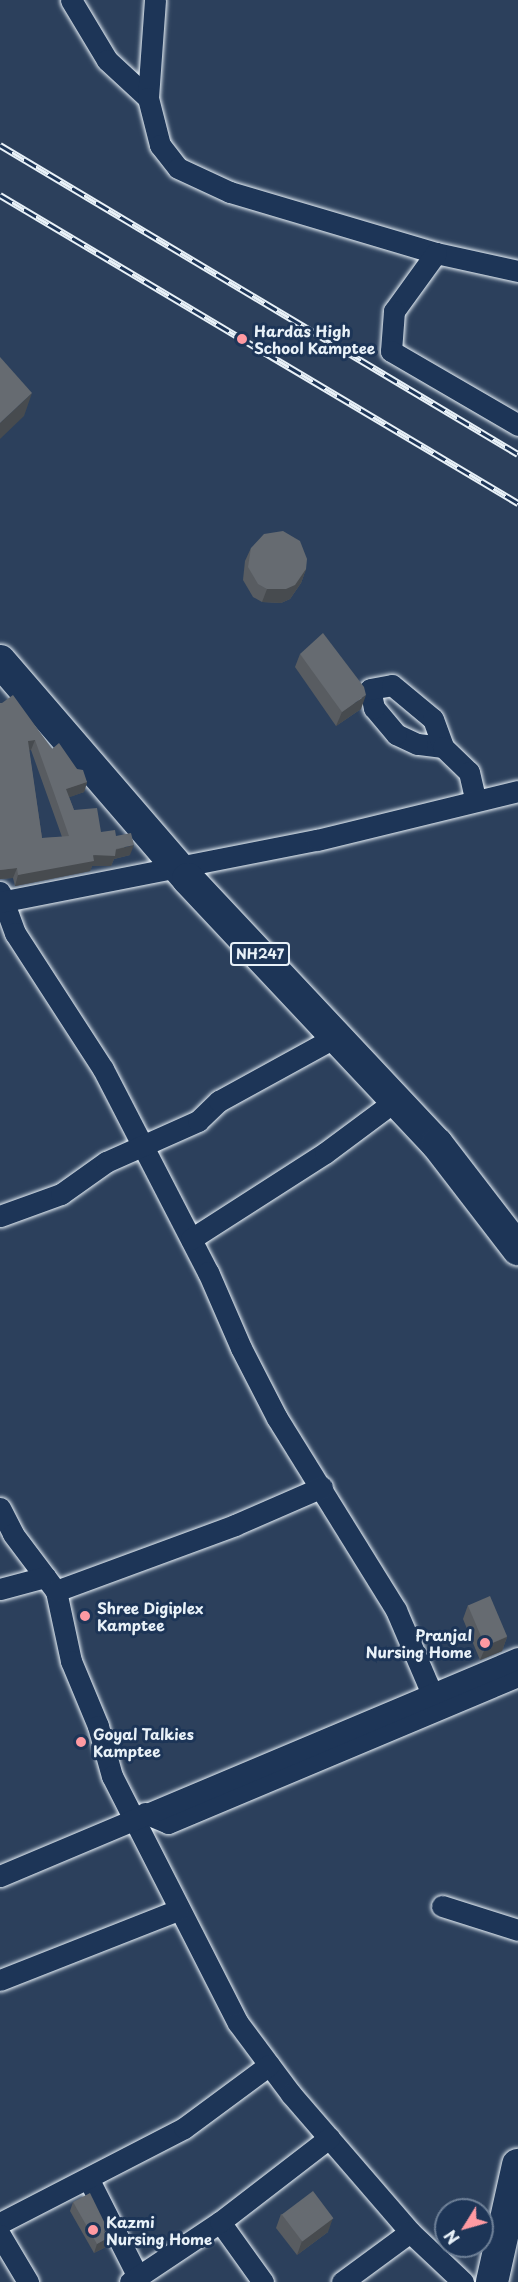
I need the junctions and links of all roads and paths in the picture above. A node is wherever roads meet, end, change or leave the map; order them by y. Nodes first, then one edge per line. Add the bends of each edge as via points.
1 (71, 0) edge
2 (155, 0) edge
3 (148, 98) junction
4 (436, 253) junction
5 (518, 271) edge
6 (518, 425) edge
7 (0, 639) edge
8 (0, 661) edge
9 (443, 747) dead end
10 (518, 791) edge
11 (475, 798) junction
12 (189, 865) junction
13 (1, 898) edge
14 (353, 1044) junction
15 (396, 1100) junction
16 (143, 1148) junction
17 (0, 1216) edge
18 (518, 1219) edge
19 (191, 1239) junction
20 (518, 1249) edge
21 (322, 1487) junction
22 (0, 1508) edge
23 (50, 1584) junction
24 (0, 1589) edge
25 (518, 1658) edge
26 (518, 1676) edge
27 (432, 1694) junction
28 (139, 1816) junction
29 (0, 1876) edge
30 (442, 1906) dead end
31 (178, 1910) junction
32 (518, 1930) edge
33 (0, 1980) edge
34 (269, 2065) junction
35 (329, 2138) junction
36 (518, 2165) edge
37 (88, 2178) junction
38 (220, 2222) junction
39 (0, 2223) edge
40 (518, 2226) edge
41 (410, 2232) junction
42 (0, 2235) edge
43 (506, 2271) edge
44 (134, 2279) edge
45 (28, 2282) edge
46 (263, 2282) edge
47 (342, 2282) edge
48 (463, 2282) edge

1 - 3 street via 107,60
2 - 3 street
3 - 4 street via 160,145 178,168 230,192
4 - 5 street
4 - 6 street via 394,310 391,351
7 - 12 highway, NH247
8 - 12 highway, NH247
9 - 11 street via 469,772
10 - 11 street
11 - 12 street via 316,840
12 - 13 street
12 - 14 highway, NH247
13 - 16 street via 15,933 103,1069
14 - 15 highway, NH247
14 - 16 street via 219,1101 198,1120
14 - 18 highway, NH247
15 - 19 street via 325,1153
15 - 20 highway, NH247 via 437,1144
16 - 17 street via 105,1162 61,1194
16 - 19 street
19 - 21 street via 277,1418
21 - 23 street via 235,1525
21 - 27 street via 396,1610
22 - 23 street via 13,1534
23 - 24 street
23 - 28 street via 71,1661 98,1726 112,1776
25 - 27 street
26 - 28 street via 168,1823
27 - 28 street
28 - 29 street
28 - 31 street
30 - 32 street
31 - 33 street
31 - 34 street via 238,2024
34 - 35 street
34 - 37 street via 184,2128
35 - 38 street
35 - 41 street
36 - 43 highway
37 - 39 street
37 - 44 street
38 - 44 street
38 - 46 street
40 - 43 highway
41 - 47 street
41 - 48 street
42 - 45 street

